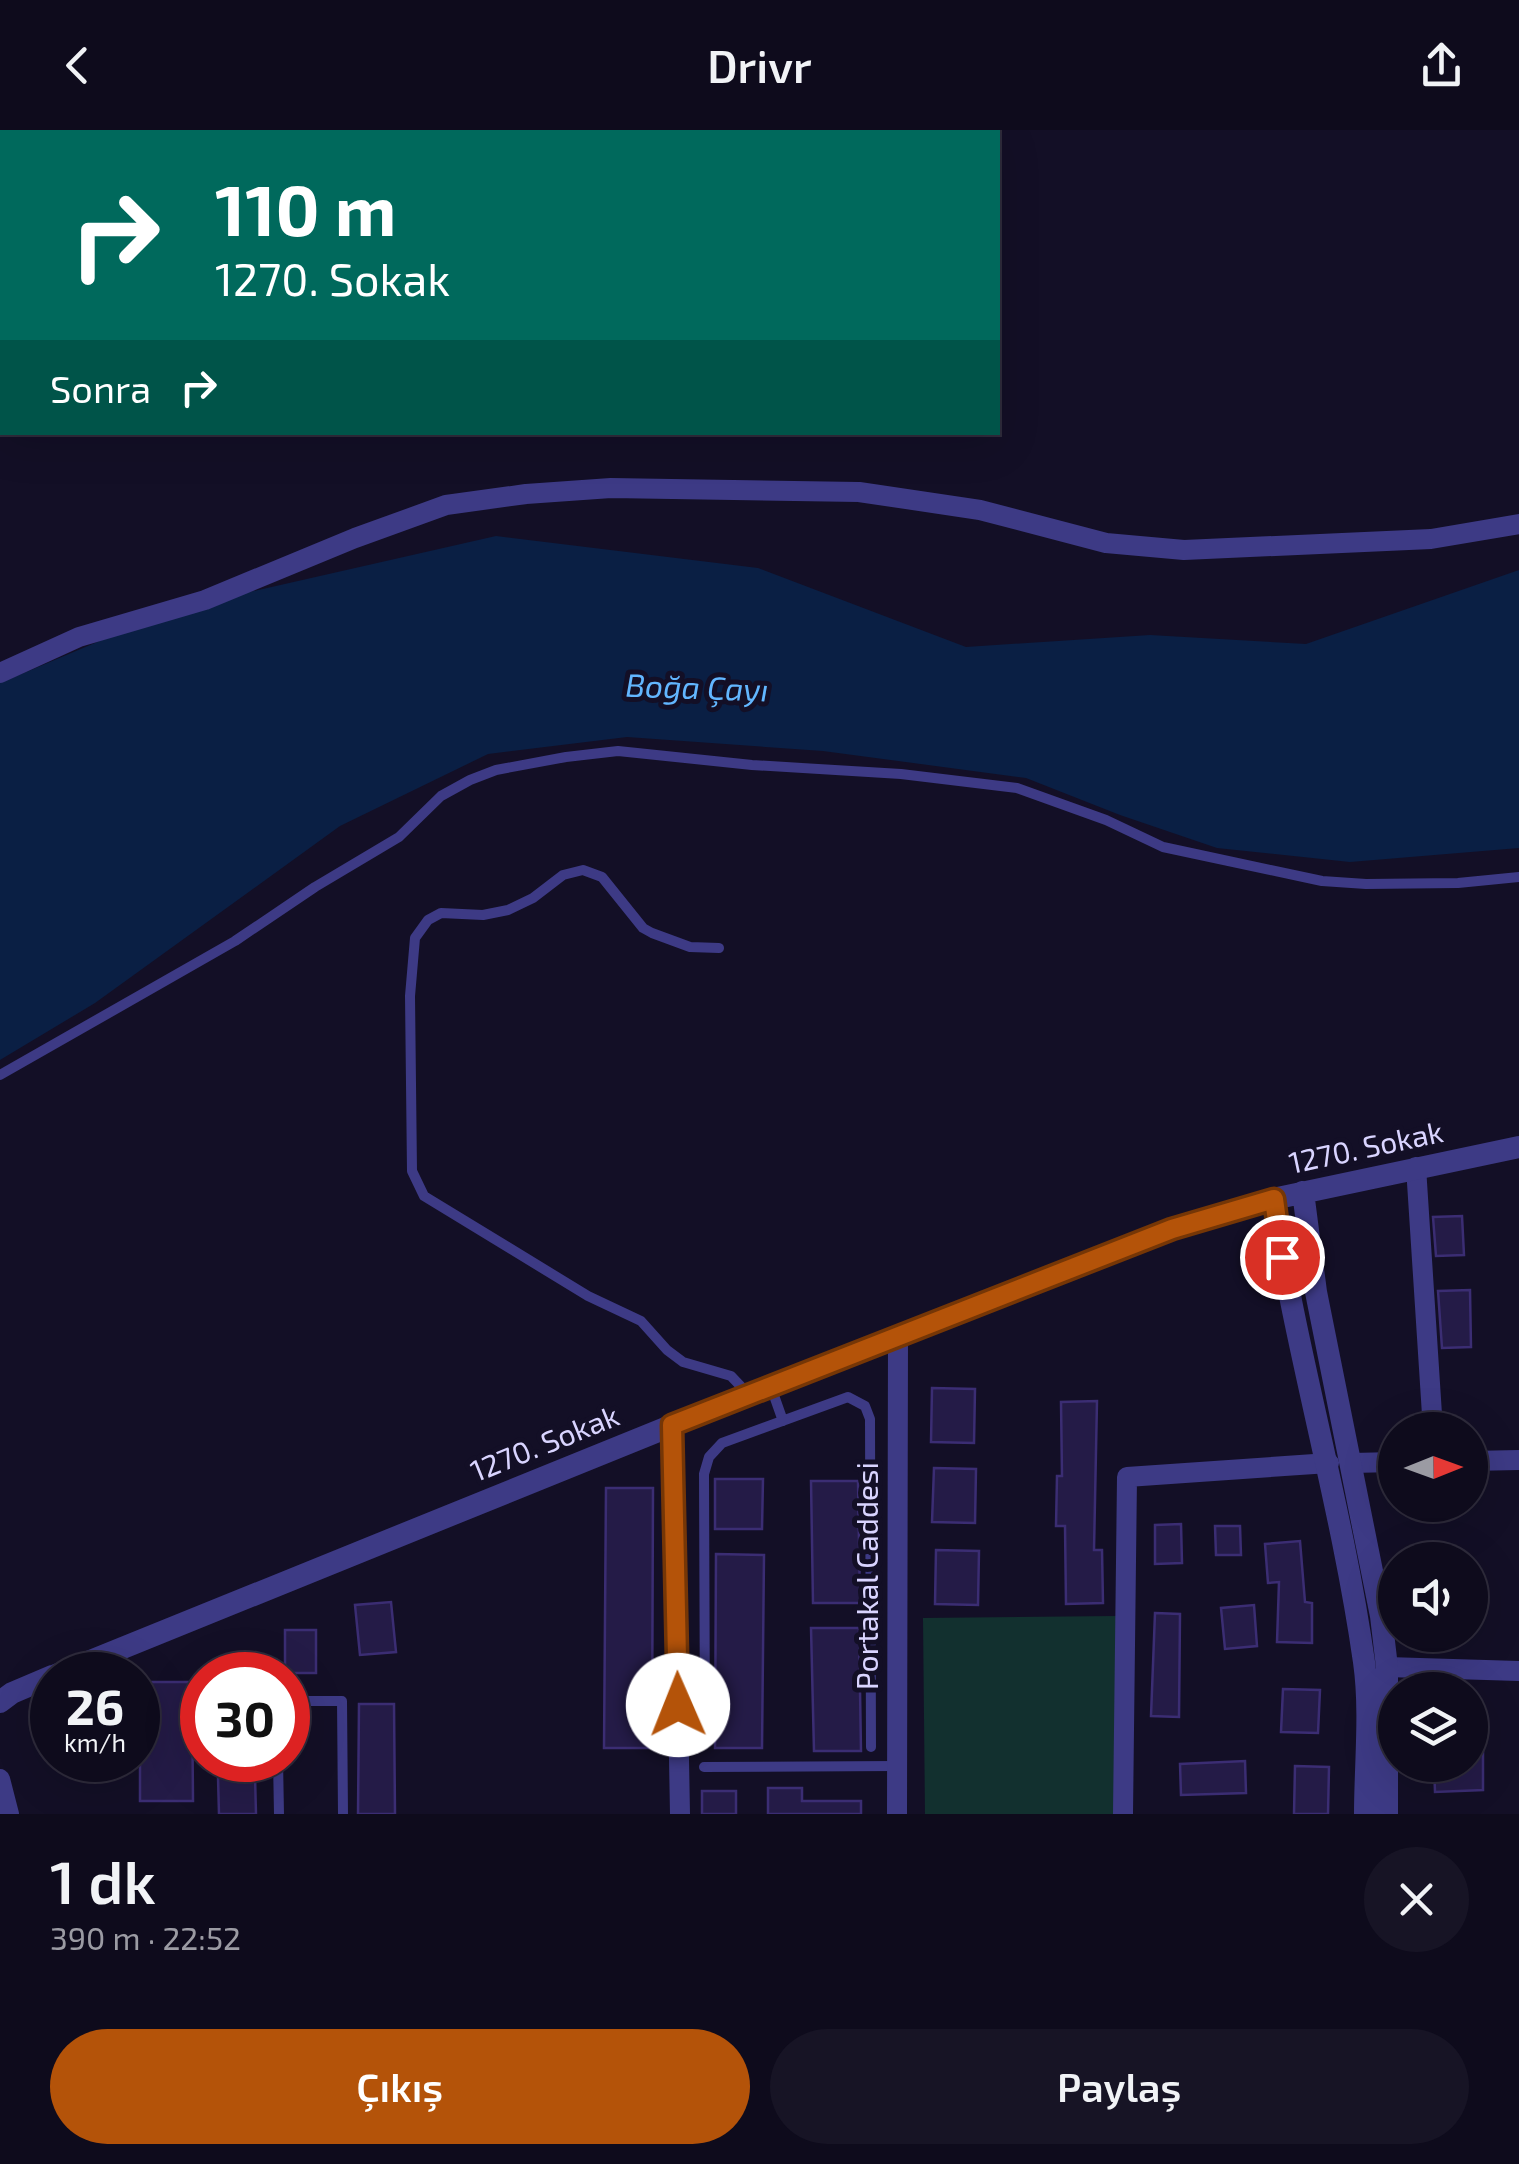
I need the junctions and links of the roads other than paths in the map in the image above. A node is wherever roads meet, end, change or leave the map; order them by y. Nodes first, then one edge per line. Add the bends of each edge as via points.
1 (1519, 524) edge
2 (0, 673) edge
3 (1519, 877) edge
4 (719, 948) dead end
5 (0, 1075) edge
6 (1519, 1147) edge
7 (1416, 1167) junction
8 (1302, 1192) junction
9 (1274, 1199) junction
10 (898, 1338) junction
11 (760, 1392) junction
12 (1432, 1412) edge
13 (783, 1421) junction
14 (672, 1425) junction
15 (1519, 1460) edge
16 (1488, 1461) edge
17 (1378, 1462) edge
18 (1340, 1463) junction
19 (113, 1652) edge
20 (1376, 1666) junction
21 (1519, 1671) edge
22 (30, 1686) edge
23 (310, 1701) edge
24 (0, 1702) edge
25 (704, 1737) dead end
26 (871, 1748) dead end
27 (897, 1766) junction
28 (704, 1767) dead end
29 (0, 1778) edge
30 (278, 1782) edge
31 (10, 1814) edge
32 (278, 1814) edge
33 (343, 1814) edge
34 (680, 1814) edge
35 (896, 1814) edge
36 (1123, 1814) edge
37 (1365, 1814) edge
38 (1387, 1814) edge

1 - 2 street via 1432,539 1184,550 1106,543 980,510 859,492 610,488 526,494 446,506 205,600 79,637
3 - 5 lane via 1322,881 1163,847 1016,788 618,751 566,757 496,770 441,796 399,837 235,941
4 - 11 lane via 652,934 602,877 583,870 508,910 428,920 415,938 412,968 412,1171 424,1196 588,1296 641,1320 683,1362
6 - 7 street, 1270. Sokak
7 - 8 street, 1270. Sokak
7 - 12 street
8 - 9 street, 1270. Sokak
8 - 18 street
9 - 10 street, 1270. Sokak via 1172,1229
9 - 18 street via 1286,1286
10 - 11 street, 1270. Sokak
10 - 27 street, Portakal Caddesi
11 - 13 lane
11 - 14 street, 1270. Sokak
13 - 25 lane via 722,1443 706,1465
13 - 26 lane via 841,1398 860,1401 869,1412
14 - 19 street, 1270. Sokak
14 - 34 street
15 - 16 street
17 - 18 street
18 - 20 street via 1382,1616
18 - 36 street via 1127,1477
20 - 21 street
20 - 37 street
20 - 38 street
22 - 24 street, 1270. Sokak
23 - 33 lane via 342,1702
27 - 28 lane
27 - 35 street, Portakal Caddesi
29 - 31 street
30 - 32 lane

